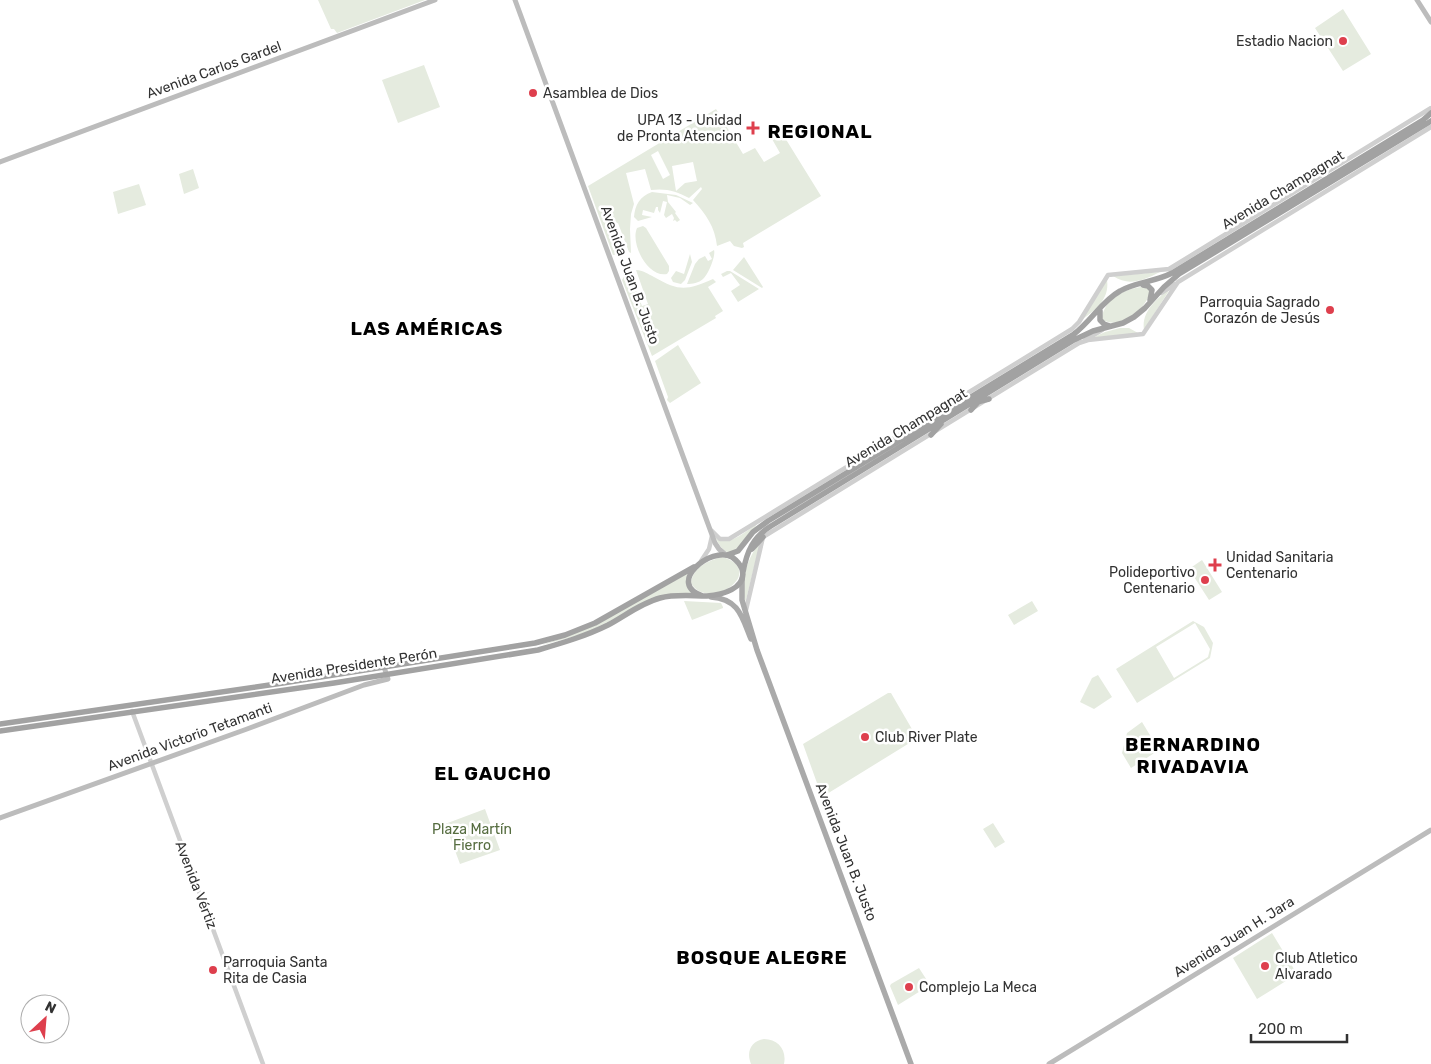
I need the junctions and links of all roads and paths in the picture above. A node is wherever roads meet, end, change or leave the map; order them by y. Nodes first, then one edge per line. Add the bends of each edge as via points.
1 (435, 0) edge
2 (515, 0) edge
3 (1417, 0) edge
4 (1431, 22) edge
5 (1431, 108) edge
6 (1431, 113) edge
7 (1431, 126) edge
8 (0, 162) edge
9 (1169, 269) junction
10 (1178, 282) junction
11 (1145, 283) junction
12 (1138, 285) junction
13 (1153, 298) junction
14 (1148, 304) junction
15 (1099, 310) junction
16 (1114, 325) junction
17 (1107, 327) junction
18 (1072, 329) junction
19 (1079, 343) junction
20 (985, 392) junction
21 (967, 403) junction
22 (944, 417) junction
23 (926, 428) junction
24 (770, 514) junction
25 (711, 530) junction
26 (753, 532) junction
27 (763, 537) junction
28 (727, 555) junction
29 (746, 556) junction
30 (697, 565) junction
31 (742, 576) junction
32 (705, 596) junction
33 (746, 611) junction
34 (757, 650) junction
35 (384, 667) junction
36 (388, 676) junction
37 (132, 709) junction
38 (0, 724) edge
39 (0, 731) edge
40 (151, 763) junction
41 (0, 818) edge
42 (1431, 830) edge
43 (263, 1064) edge
44 (911, 1064) edge
45 (1049, 1064) edge

1 - 8 main road, Avenida Carlos Gardel
2 - 25 main road, Avenida Juan B. Justo
3 - 4 main road
5 - 9 street, Avenida Champagnat
6 - 11 highway, Avenida Champagnat via 1172,273
7 - 10 street, Avenida Champagnat
7 - 13 highway, Avenida Champagnat via 1179,274
9 - 11 street, Avenida Champagnat
9 - 18 street, Avenida Champagnat via 1108,275
10 - 13 street, Avenida Champagnat
10 - 19 street, Avenida Champagnat via 1142,334
11 - 12 highway, Avenida Champagnat
12 - 14 highway via 1146,285 1152,290
12 - 15 highway, Avenida Champagnat via 1119,292
13 - 14 highway, Avenida Champagnat
14 - 16 highway, Avenida Champagnat via 1134,317
15 - 16 highway via 1100,320
15 - 18 street, Avenida Champagnat
15 - 20 highway, Avenida Champagnat via 1074,334
16 - 17 highway, Avenida Champagnat
17 - 19 street, Avenida Champagnat
17 - 20 highway, Avenida Champagnat via 1077,338
18 - 20 street, Avenida Champagnat
19 - 20 street, Avenida Champagnat
20 - 21 highway, Avenida Champagnat
20 - 21 street, Avenida Champagnat
20 - 21 highway via 978,402
20 - 21 highway via 973,393
21 - 22 highway, Avenida Champagnat
21 - 22 street, Avenida Champagnat
22 - 23 highway, Avenida Champagnat
22 - 23 street, Avenida Champagnat
22 - 23 highway via 932,418
22 - 23 highway via 939,427
23 - 24 street, Avenida Champagnat
23 - 26 highway, Avenida Champagnat
23 - 27 street, Avenida Champagnat
23 - 29 highway, Avenida Champagnat via 763,531
24 - 25 street, Avenida Champagnat via 728,540 720,539
24 - 26 highway
25 - 28 main road, Avenida Juan B. Justo via 717,546
25 - 30 street via 709,549
26 - 28 highway, Avenida Champagnat via 738,552
27 - 29 highway
27 - 33 street
28 - 30 highway via 715,556
28 - 31 highway via 738,563
29 - 31 highway, Avenida Champagnat
30 - 32 highway via 690,575 689,584 694,592
30 - 35 highway, Avenida Presidente Perón via 605,618 566,635 536,643
31 - 32 highway via 732,590
31 - 33 main road, Avenida Juan B. Justo via 741,594
32 - 34 main road, Avenida Juan B. Justo via 724,599 736,607
32 - 36 highway, Avenida Presidente Perón via 655,599 597,630 538,650
33 - 34 main road, Avenida Juan B. Justo
34 - 44 main road, Avenida Juan B. Justo
35 - 36 main road
35 - 37 highway, Avenida Presidente Perón
36 - 37 highway, Avenida Presidente Perón
36 - 40 main road, Avenida Victorio Tetamanti
37 - 38 highway, Avenida Presidente Perón
37 - 39 highway, Avenida Presidente Perón
37 - 40 street, Avenida Vértiz
40 - 41 main road, Avenida Victorio Tetamanti
40 - 43 street, Avenida Vértiz
42 - 45 main road, Avenida Juan H. Jara

